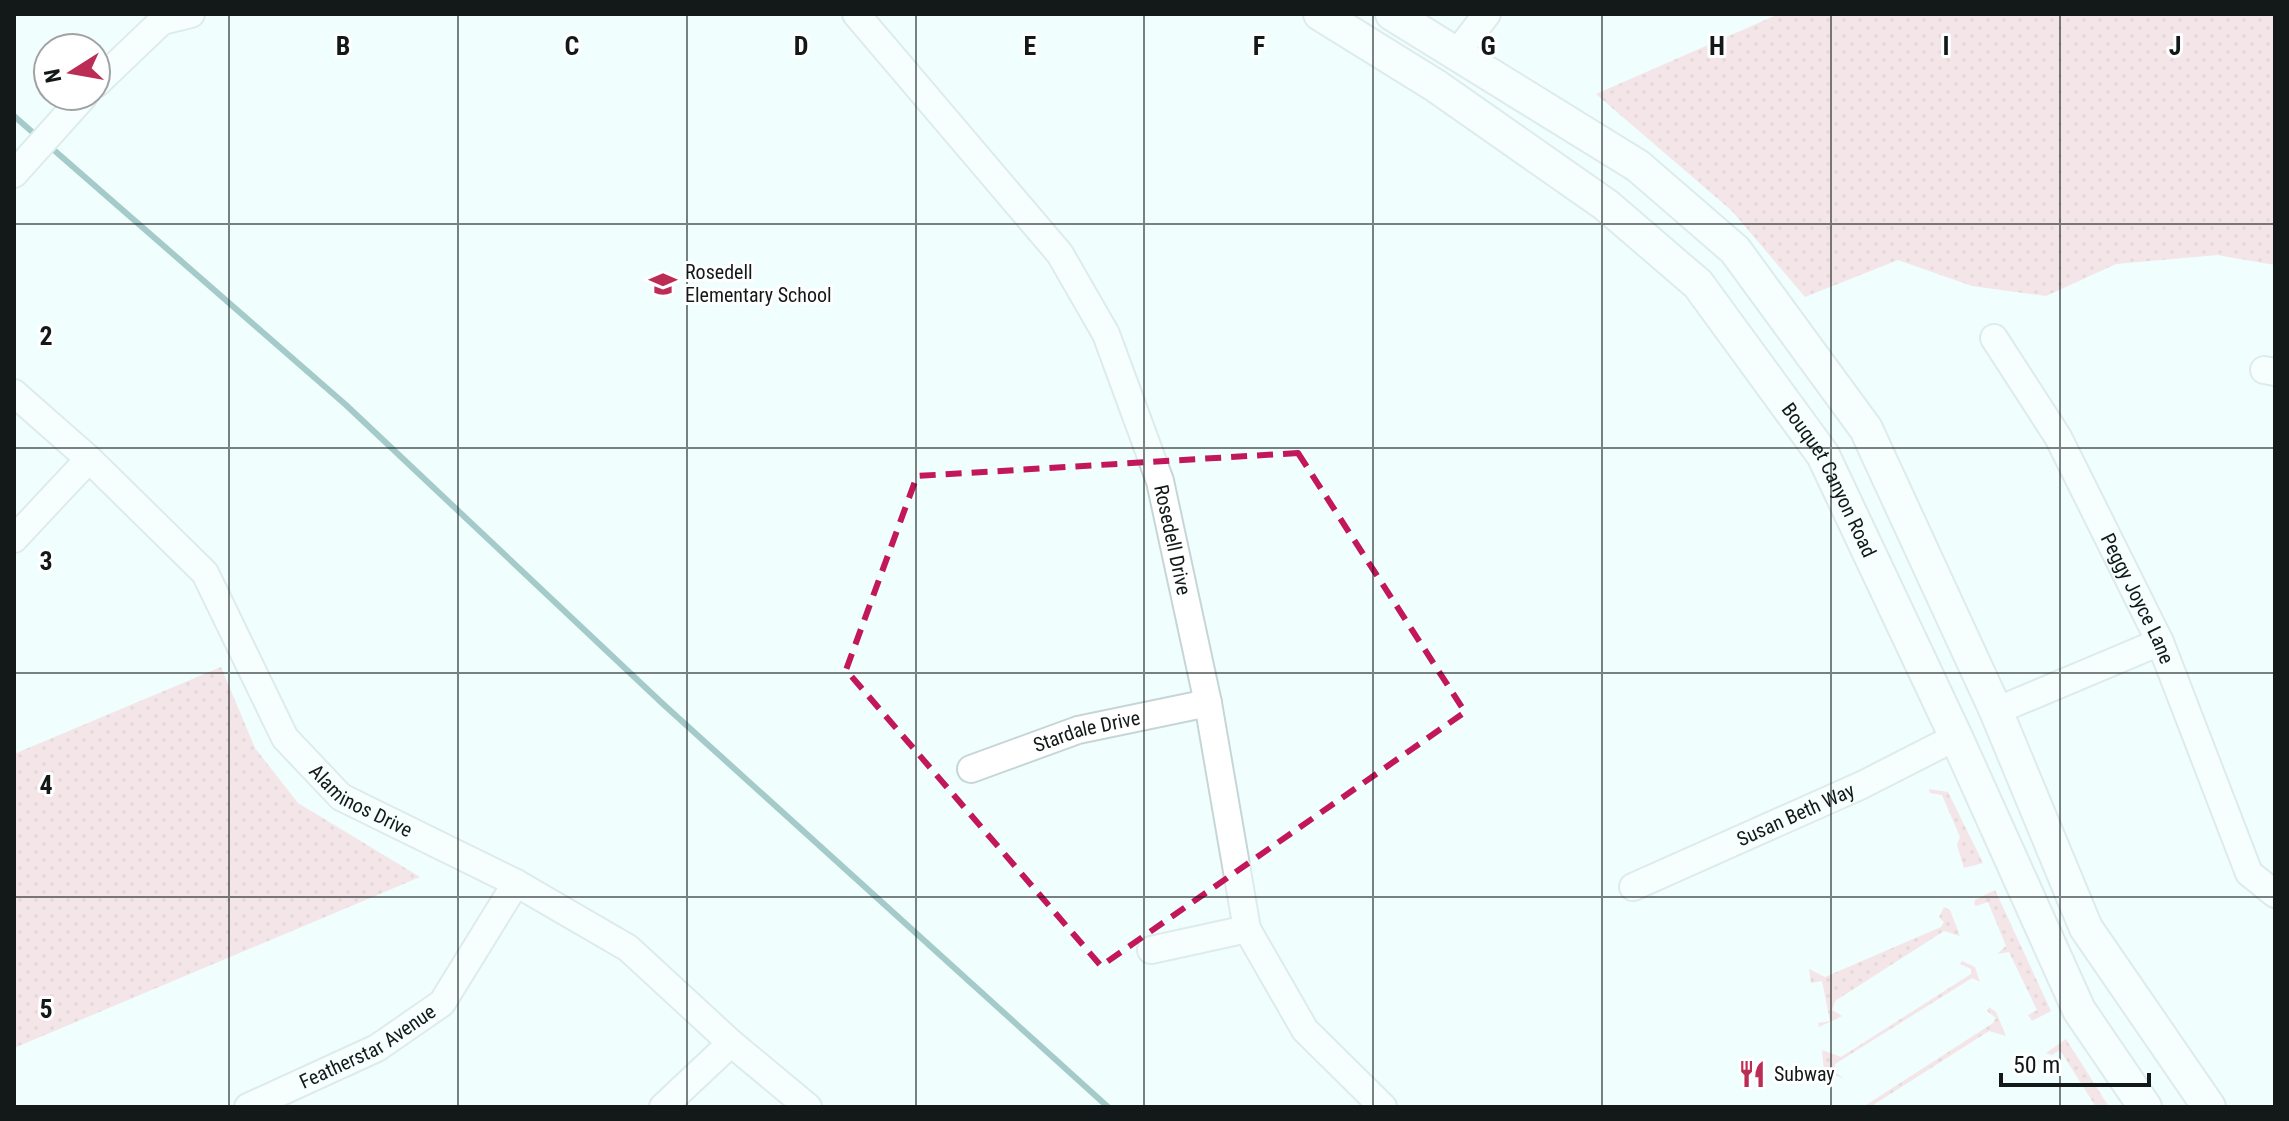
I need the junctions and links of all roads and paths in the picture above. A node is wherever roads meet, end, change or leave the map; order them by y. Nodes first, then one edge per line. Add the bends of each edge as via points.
1 (191, 14) edge
2 (856, 14) edge
3 (1320, 14) edge
4 (1392, 14) edge
5 (1487, 14) edge
6 (158, 17) edge
7 (1456, 54) junction
8 (112, 67) edge
9 (1436, 86) junction
10 (70, 112) edge
11 (14, 174) edge
12 (1994, 338) dead end
13 (14, 393) edge
14 (89, 459) junction
15 (14, 539) edge
16 (2160, 642) junction
17 (1208, 703) junction
18 (1996, 711) junction
19 (1956, 737) junction
20 (971, 769) dead end
21 (516, 883) junction
22 (1633, 887) dead end
23 (2275, 894) edge
24 (1247, 929) junction
25 (1151, 950) dead end
26 (731, 1043) junction
27 (250, 1107) edge
28 (663, 1107) edge
29 (808, 1107) edge
30 (1383, 1107) edge
31 (2145, 1107) edge
32 (2209, 1107) edge

1 - 6 street
2 - 17 street, Rosedell Drive via 1060,254 1106,334 1160,481
3 - 9 main road, Bouquet Canyon Road
4 - 7 main road
5 - 7 street
6 - 8 street
7 - 9 main road
7 - 18 main road via 1638,166 1735,250 1866,429
9 - 19 main road, Bouquet Canyon Road via 1606,205 1698,284 1823,455
10 - 11 street
12 - 16 street, Peggy Joyce Lane via 2058,437
13 - 14 street, Alaminos Drive
14 - 15 street
14 - 21 street, Alaminos Drive via 205,573 285,738 341,797
16 - 18 street
16 - 23 street, Peggy Joyce Lane via 2249,873
17 - 20 street, Stardale Drive via 1078,730
17 - 24 street, Rosedell Drive
18 - 19 main road
18 - 32 main road via 2086,928
19 - 22 street, Susan Beth Way
19 - 31 main road, Bouquet Canyon Road via 2079,1010
21 - 26 street, Alaminos Drive via 628,948
21 - 27 street, Featherstar Avenue via 442,1003 377,1048
24 - 25 street
24 - 30 street, Rosedell Drive via 1305,1030
26 - 28 street
26 - 29 street, Alaminos Drive

